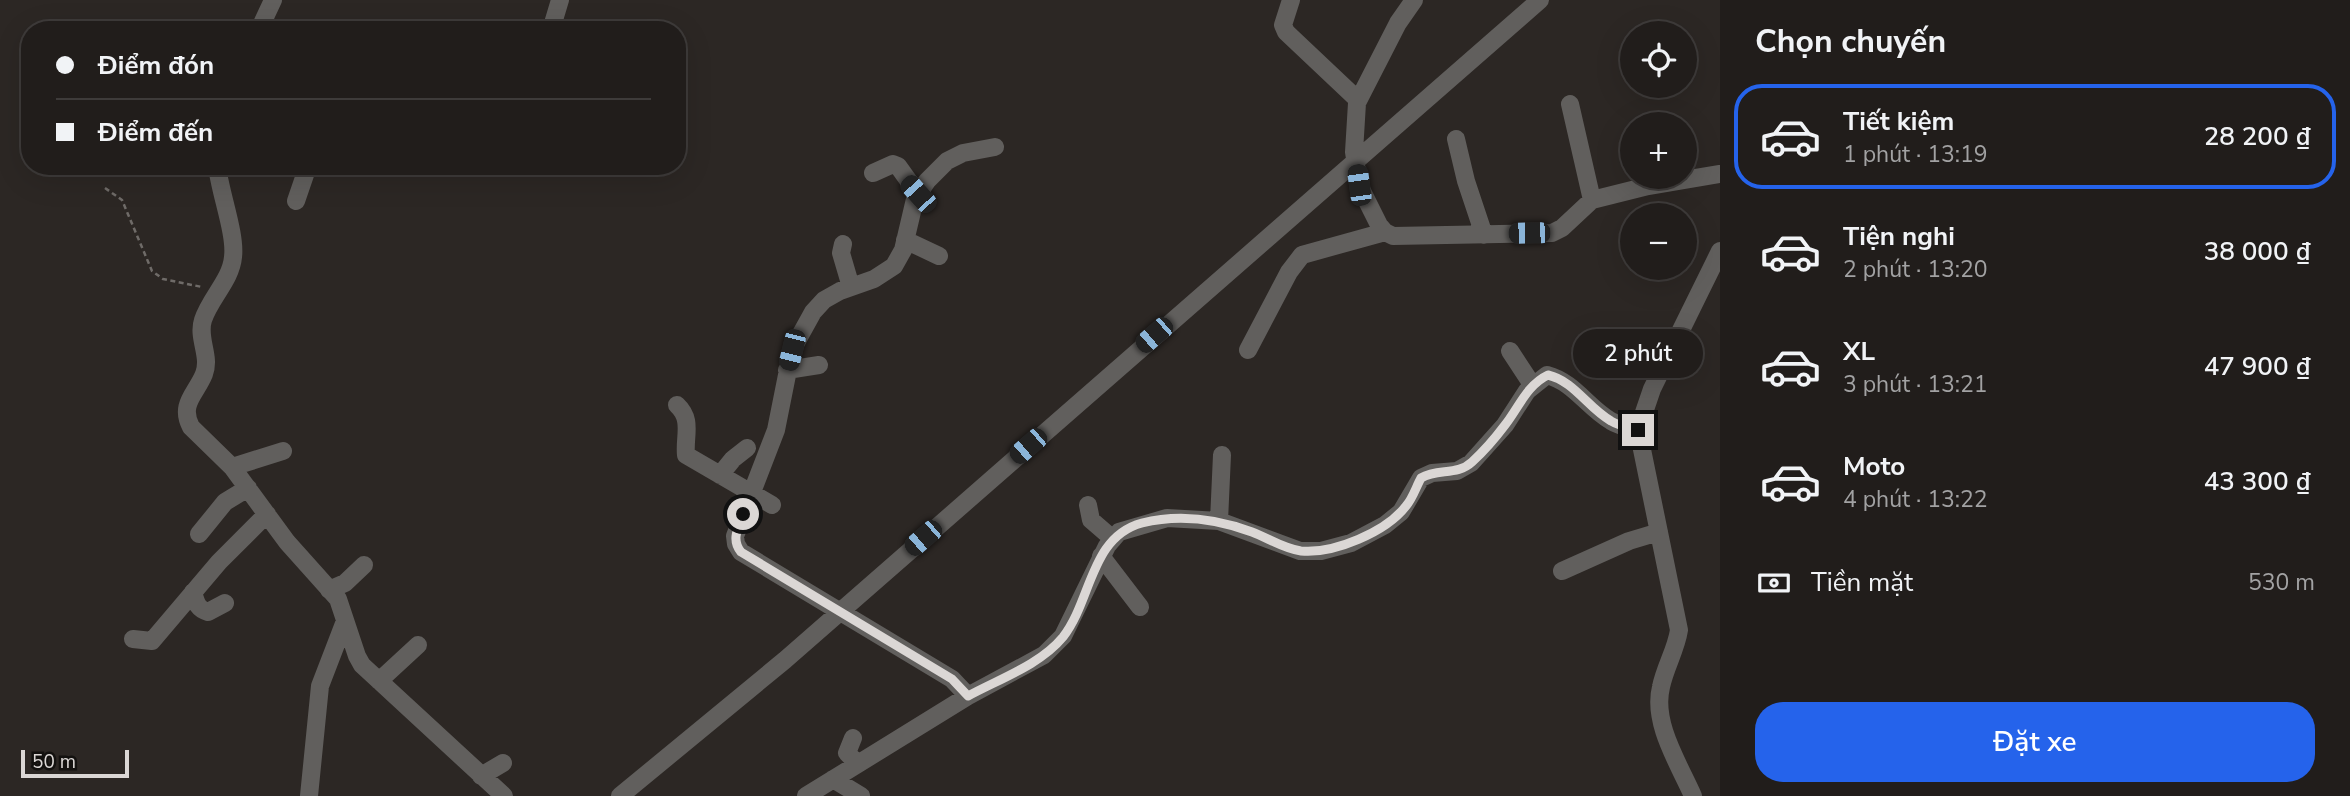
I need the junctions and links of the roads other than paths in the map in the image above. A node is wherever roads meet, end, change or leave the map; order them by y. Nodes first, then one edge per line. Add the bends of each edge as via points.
1 (273, 0) edge
2 (560, 0) edge
3 (1291, 0) edge
4 (1414, 0) edge
5 (1540, 0) edge
6 (263, 21) edge
7 (554, 21) edge
8 (1358, 100) junction
9 (1570, 104) dead end
10 (1456, 139) dead end
11 (995, 147) dead end
12 (1355, 159) junction
13 (873, 173) dead end
14 (1720, 174) edge
15 (218, 175) edge
16 (306, 175) edge
17 (918, 194) junction
18 (1592, 200) junction
19 (296, 201) dead end
20 (1385, 232) junction
21 (1484, 234) junction
22 (905, 240) junction
23 (843, 244) dead end
24 (1720, 251) edge
25 (939, 256) dead end
26 (851, 287) junction
27 (1248, 350) dead end
28 (1510, 351) dead end
29 (819, 365) dead end
30 (787, 370) junction
31 (1533, 386) junction
32 (677, 405) dead end
33 (1638, 430) junction
34 (747, 448) dead end
35 (283, 451) dead end
36 (1222, 455) dead end
37 (232, 467) junction
38 (720, 475) junction
39 (248, 488) junction
40 (750, 491) junction
41 (772, 505) dead end
42 (1088, 505) dead end
43 (267, 514) junction
44 (1219, 521) junction
45 (1659, 533) junction
46 (199, 534) dead end
47 (1113, 538) junction
48 (1101, 556) junction
49 (364, 565) dead end
50 (1562, 570) dead end
51 (329, 590) junction
52 (193, 592) junction
53 (225, 603) dead end
54 (1140, 607) dead end
55 (839, 612) junction
56 (345, 621) junction
57 (134, 639) dead end
58 (418, 645) dead end
59 (379, 681) junction
60 (968, 696) junction
61 (853, 738) dead end
62 (503, 763) dead end
63 (858, 764) junction
64 (481, 776) junction
65 (833, 779) junction
66 (309, 796) edge
67 (504, 796) edge
68 (620, 796) edge
69 (806, 796) edge
70 (860, 796) edge
71 (1693, 796) edge

1 - 6 street
2 - 7 street
3 - 8 street via 1284,28
4 - 8 street
5 - 12 street
8 - 12 street
9 - 18 street
10 - 21 street
11 - 17 street via 947,161
12 - 20 street via 1359,185
12 - 55 street
13 - 17 street via 898,166
14 - 18 street
15 - 37 street via 233,237 233,258 202,322 204,373 185,412 191,427
16 - 19 street
17 - 22 street
18 - 21 street via 1552,233
20 - 21 street via 1393,236
20 - 27 street via 1301,255
22 - 25 street
22 - 26 street via 894,265
23 - 26 street via 841,253
24 - 33 street via 1652,389
26 - 30 street via 824,300 813,312 792,350
28 - 31 street
29 - 30 street
30 - 40 street via 776,430
31 - 33 street via 1548,375 1556,377 1612,422
31 - 44 street via 1471,463 1457,471 1421,478 1401,512 1351,543 1300,551
32 - 38 street via 685,412 686,455
33 - 45 street
34 - 38 street
35 - 37 street
36 - 44 street
37 - 39 street
38 - 40 street
39 - 43 street
39 - 46 street via 225,502
40 - 41 street
40 - 55 street via 735,536 738,549
42 - 47 street via 1091,520
43 - 51 street
43 - 52 street
44 - 47 street via 1167,518 1128,528
45 - 50 street
45 - 71 street via 1679,630 1660,688 1659,708
47 - 48 street
48 - 54 street
48 - 60 street via 1063,636 1044,655
49 - 51 street via 345,583
51 - 56 street via 338,599
52 - 53 street via 203,611
52 - 57 street via 152,641
55 - 60 street via 952,679
55 - 68 street
56 - 59 street via 357,656
56 - 66 street via 320,686
58 - 59 street
59 - 64 street
60 - 63 street
61 - 63 street via 847,753
62 - 64 street
63 - 65 street
64 - 67 street
65 - 69 street
65 - 70 street

